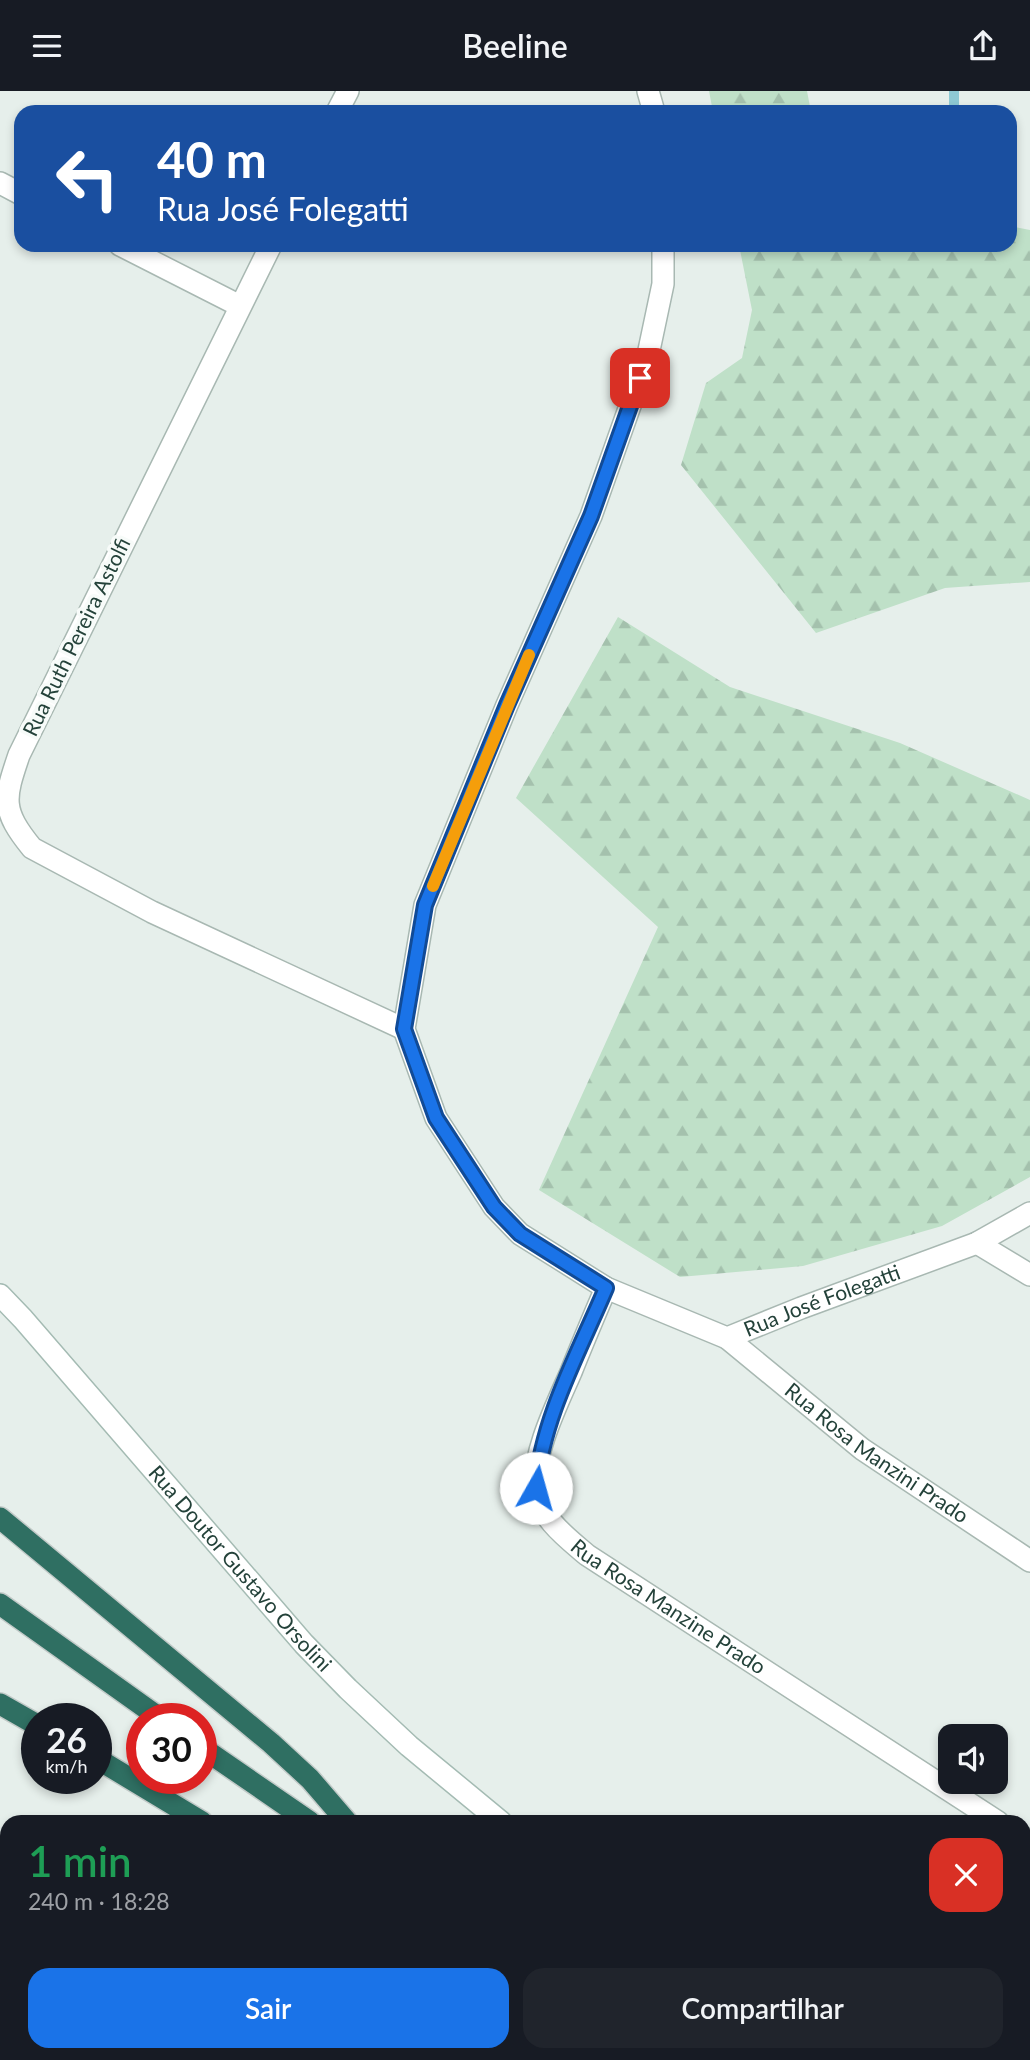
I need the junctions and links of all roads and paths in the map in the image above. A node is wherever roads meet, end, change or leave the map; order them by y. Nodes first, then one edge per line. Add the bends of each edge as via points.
1 (134, 252) edge
2 (267, 252) edge
3 (663, 252) edge
4 (240, 306) junction
5 (404, 1029) junction
6 (1030, 1213) edge
7 (977, 1243) junction
8 (1030, 1275) edge
9 (606, 1288) junction
10 (0, 1295) edge
11 (727, 1338) junction
12 (0, 1518) edge
13 (1030, 1561) edge
14 (0, 1604) edge
15 (139, 1703) edge
16 (0, 1704) edge
17 (21, 1716) edge
18 (217, 1758) edge
19 (112, 1768) edge
20 (190, 1815) edge
21 (300, 1815) edge
22 (340, 1815) edge
23 (493, 1815) edge
24 (987, 1815) edge

1 - 4 street
2 - 4 street, Rua Ruth Pereira Astolfi
3 - 5 street, Rua José Folegatti via 663,283 648,355 591,516 425,905
4 - 5 street, Rua Ruth Pereira Astolfi via 19,755 8,787 8,809 32,848 152,912
5 - 9 street, Rua José Folegatti via 436,1118 494,1207 520,1234
6 - 7 street, Rua José Folegatti
7 - 8 street
7 - 11 street, Rua José Folegatti
9 - 11 street, Rua José Folegatti
9 - 24 street, Rua Rosa Manzine Prado via 538,1461 536,1488 558,1531
10 - 23 street, Rua Doutor Gustavo Orsolini via 304,1644 409,1746
11 - 13 street, Rua Rosa Manzini Prado via 862,1449
12 - 22 highway via 271,1743
14 - 15 highway
16 - 17 highway
18 - 21 highway
19 - 20 highway

